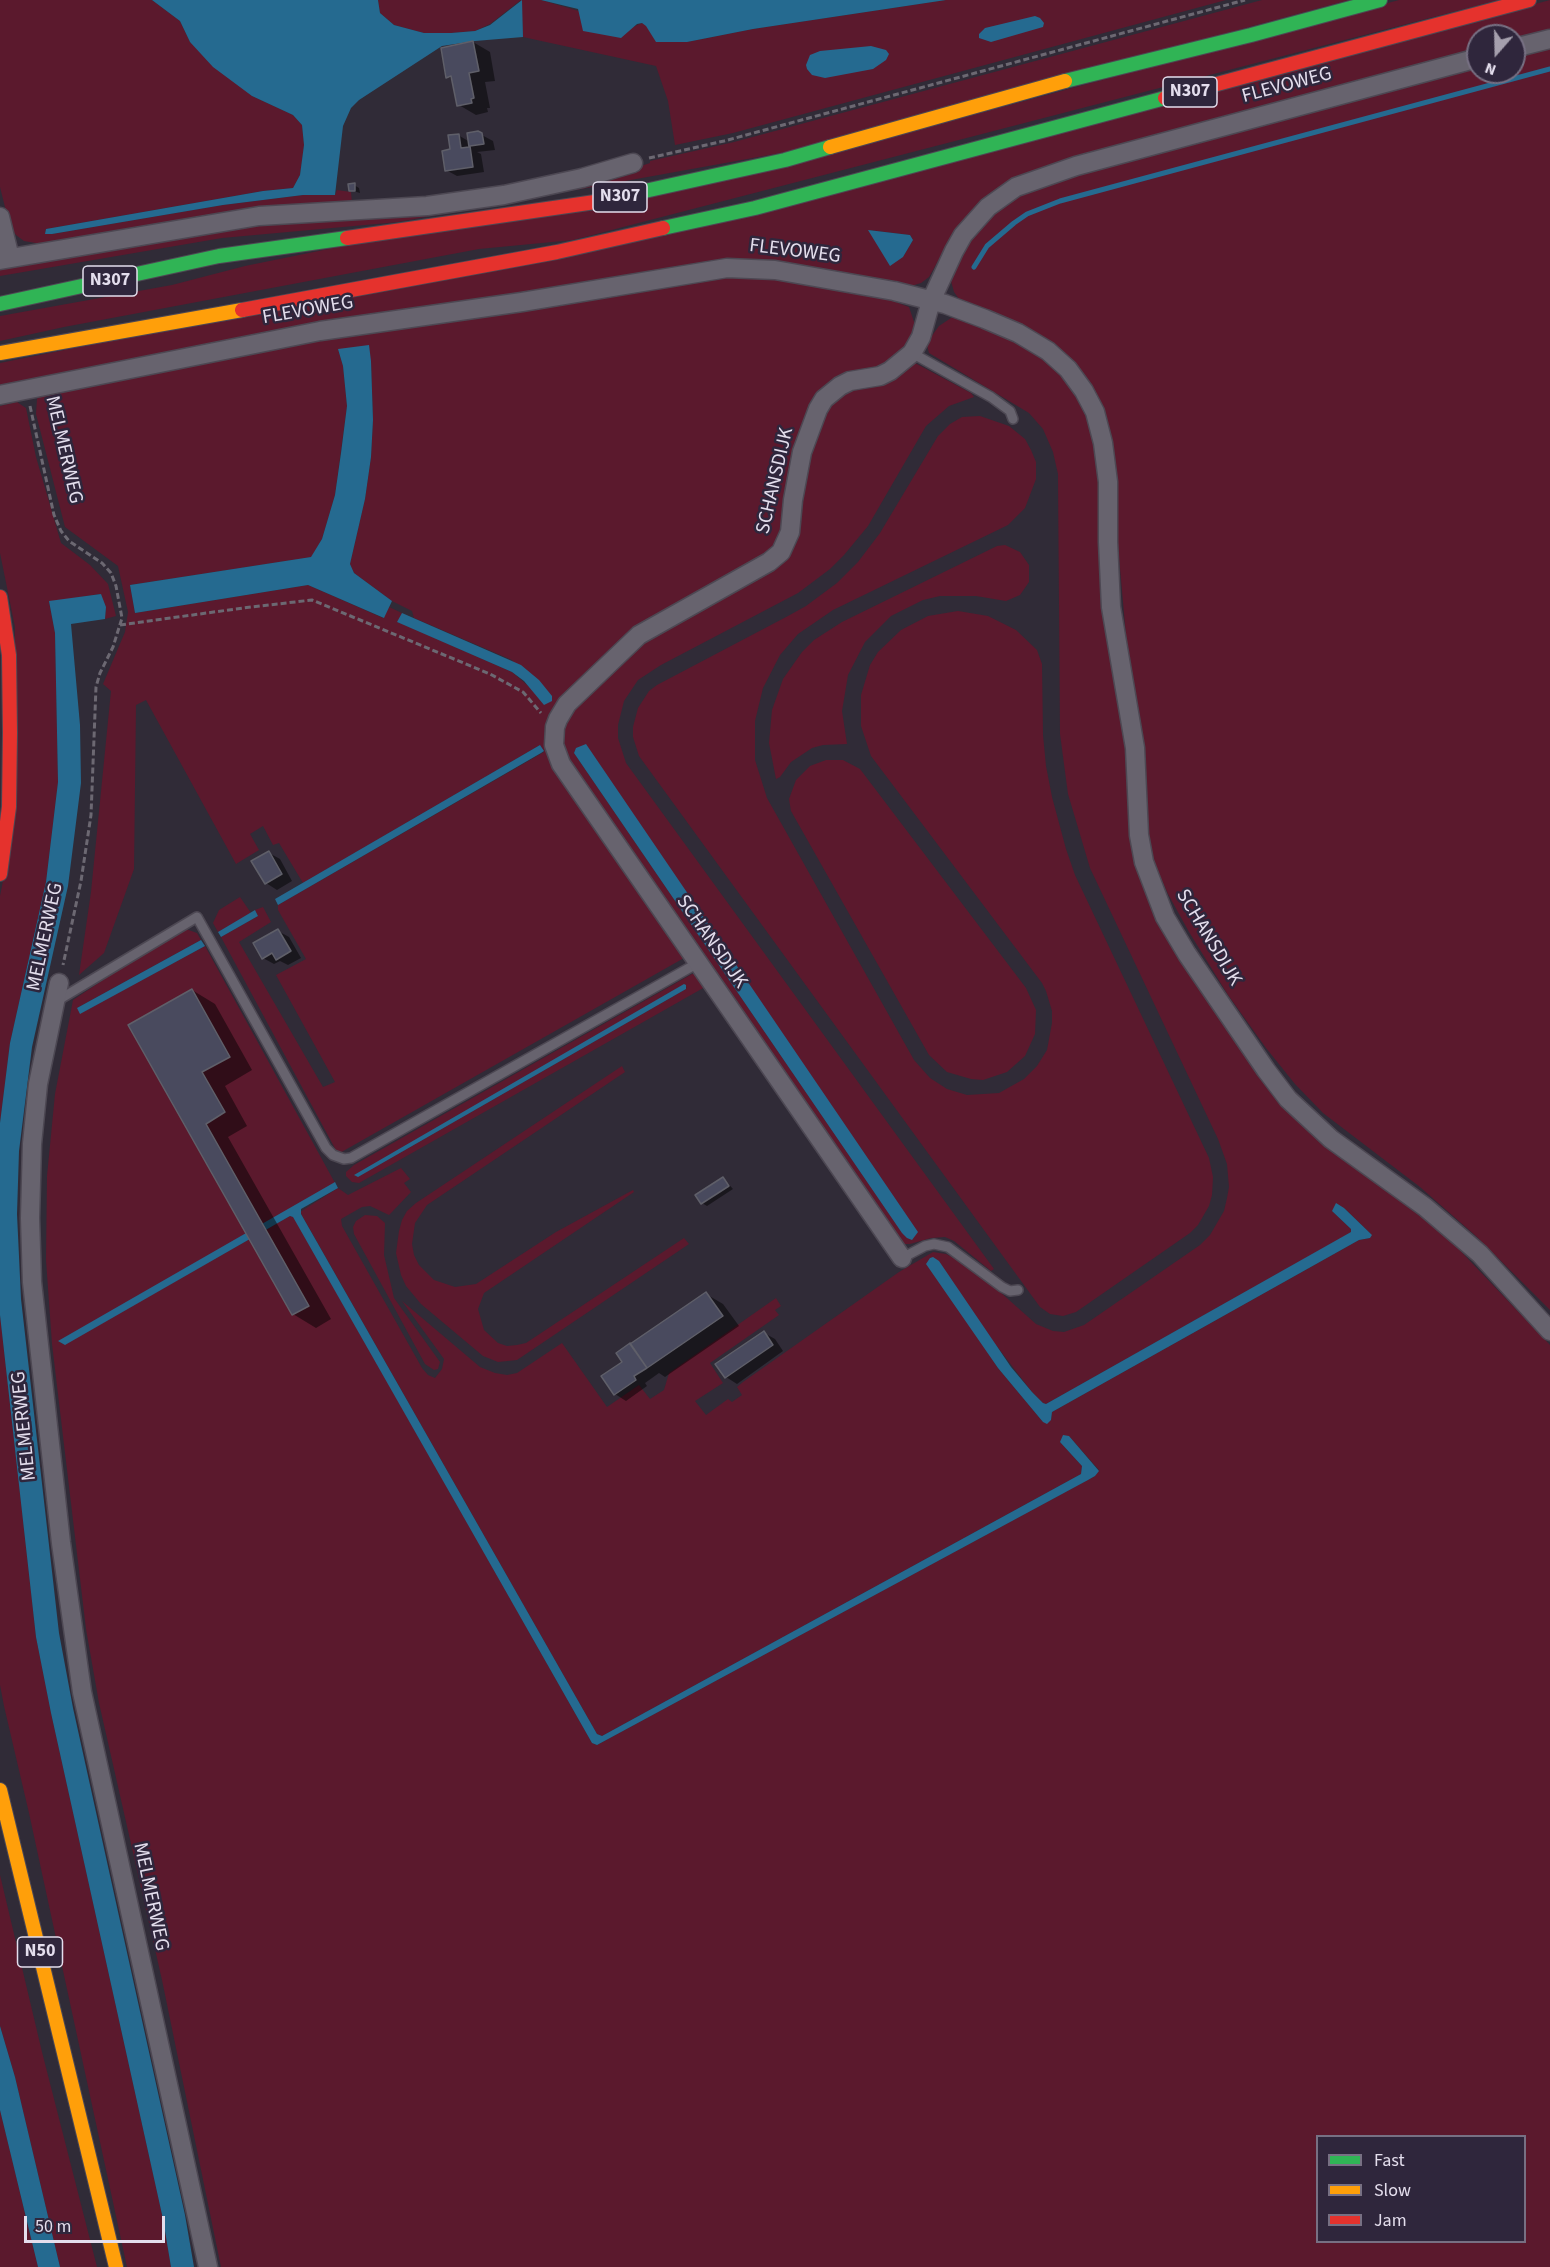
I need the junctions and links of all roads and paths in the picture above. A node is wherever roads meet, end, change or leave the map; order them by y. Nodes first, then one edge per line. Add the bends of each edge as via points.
1 (1245, 0) edge
2 (1380, 0) edge
3 (1529, 0) edge
4 (1550, 39) edge
5 (1526, 45) edge
6 (1466, 61) edge
7 (633, 163) joint
8 (0, 217) edge
9 (5, 259) edge
10 (932, 301) junction
11 (0, 304) edge
12 (0, 353) edge
13 (912, 353) junction
14 (27, 390) junction
15 (0, 395) edge
16 (1013, 419) dead end
17 (0, 597) edge
18 (120, 625) junction
19 (555, 727) junction
20 (0, 874) edge
21 (698, 963) junction
22 (59, 983) joint
23 (55, 1002) junction
24 (902, 1258) joint
25 (1018, 1290) dead end
26 (1550, 1331) edge
27 (0, 1790) edge
28 (116, 2267) edge
29 (208, 2267) edge

1 - 7 path
2 - 11 highway, N307 via 663,188 596,202 219,256
3 - 12 highway, FLEVOWEG / N307 via 755,208 557,252
4 - 5 street
6 - 10 street, FLEVOWEG via 1076,166 1016,187 988,207 963,235
7 - 9 street via 504,195 427,206 259,216
8 - 9 street
10 - 13 street, SCHANSDIJK
10 - 14 street, FLEVOWEG via 813,275 728,268 320,331
10 - 26 street, SCHANSDIJK via 1018,333 1047,351 1068,369 1095,412 1108,482 1111,607 1135,748 1138,835 1153,891 1187,954 1288,1099 1331,1138 1425,1207 1480,1254
13 - 16 lane via 991,397 1010,411
13 - 19 street, SCHANSDIJK via 890,371 850,381 824,399 802,452 790,532 781,552 639,634 567,704
14 - 15 street, FLEVOWEG
14 - 18 path, MELMERWEG via 54,515 69,541 111,573 122,618
17 - 20 highway via 9,655 10,743 9,807
18 - 19 path via 312,600 490,674 523,692
18 - 22 path, MELMERWEG via 96,687 91,815
19 - 21 street, SCHANSDIJK via 554,745 561,764
21 - 23 lane via 344,1159 327,1148 197,917
21 - 24 street, SCHANSDIJK
22 - 23 street, MELMERWEG
23 - 29 street, MELMERWEG via 38,1084 30,1218 32,1282 61,1542 82,1692
24 - 25 lane via 926,1246 948,1247 1002,1287
27 - 28 highway, N50

